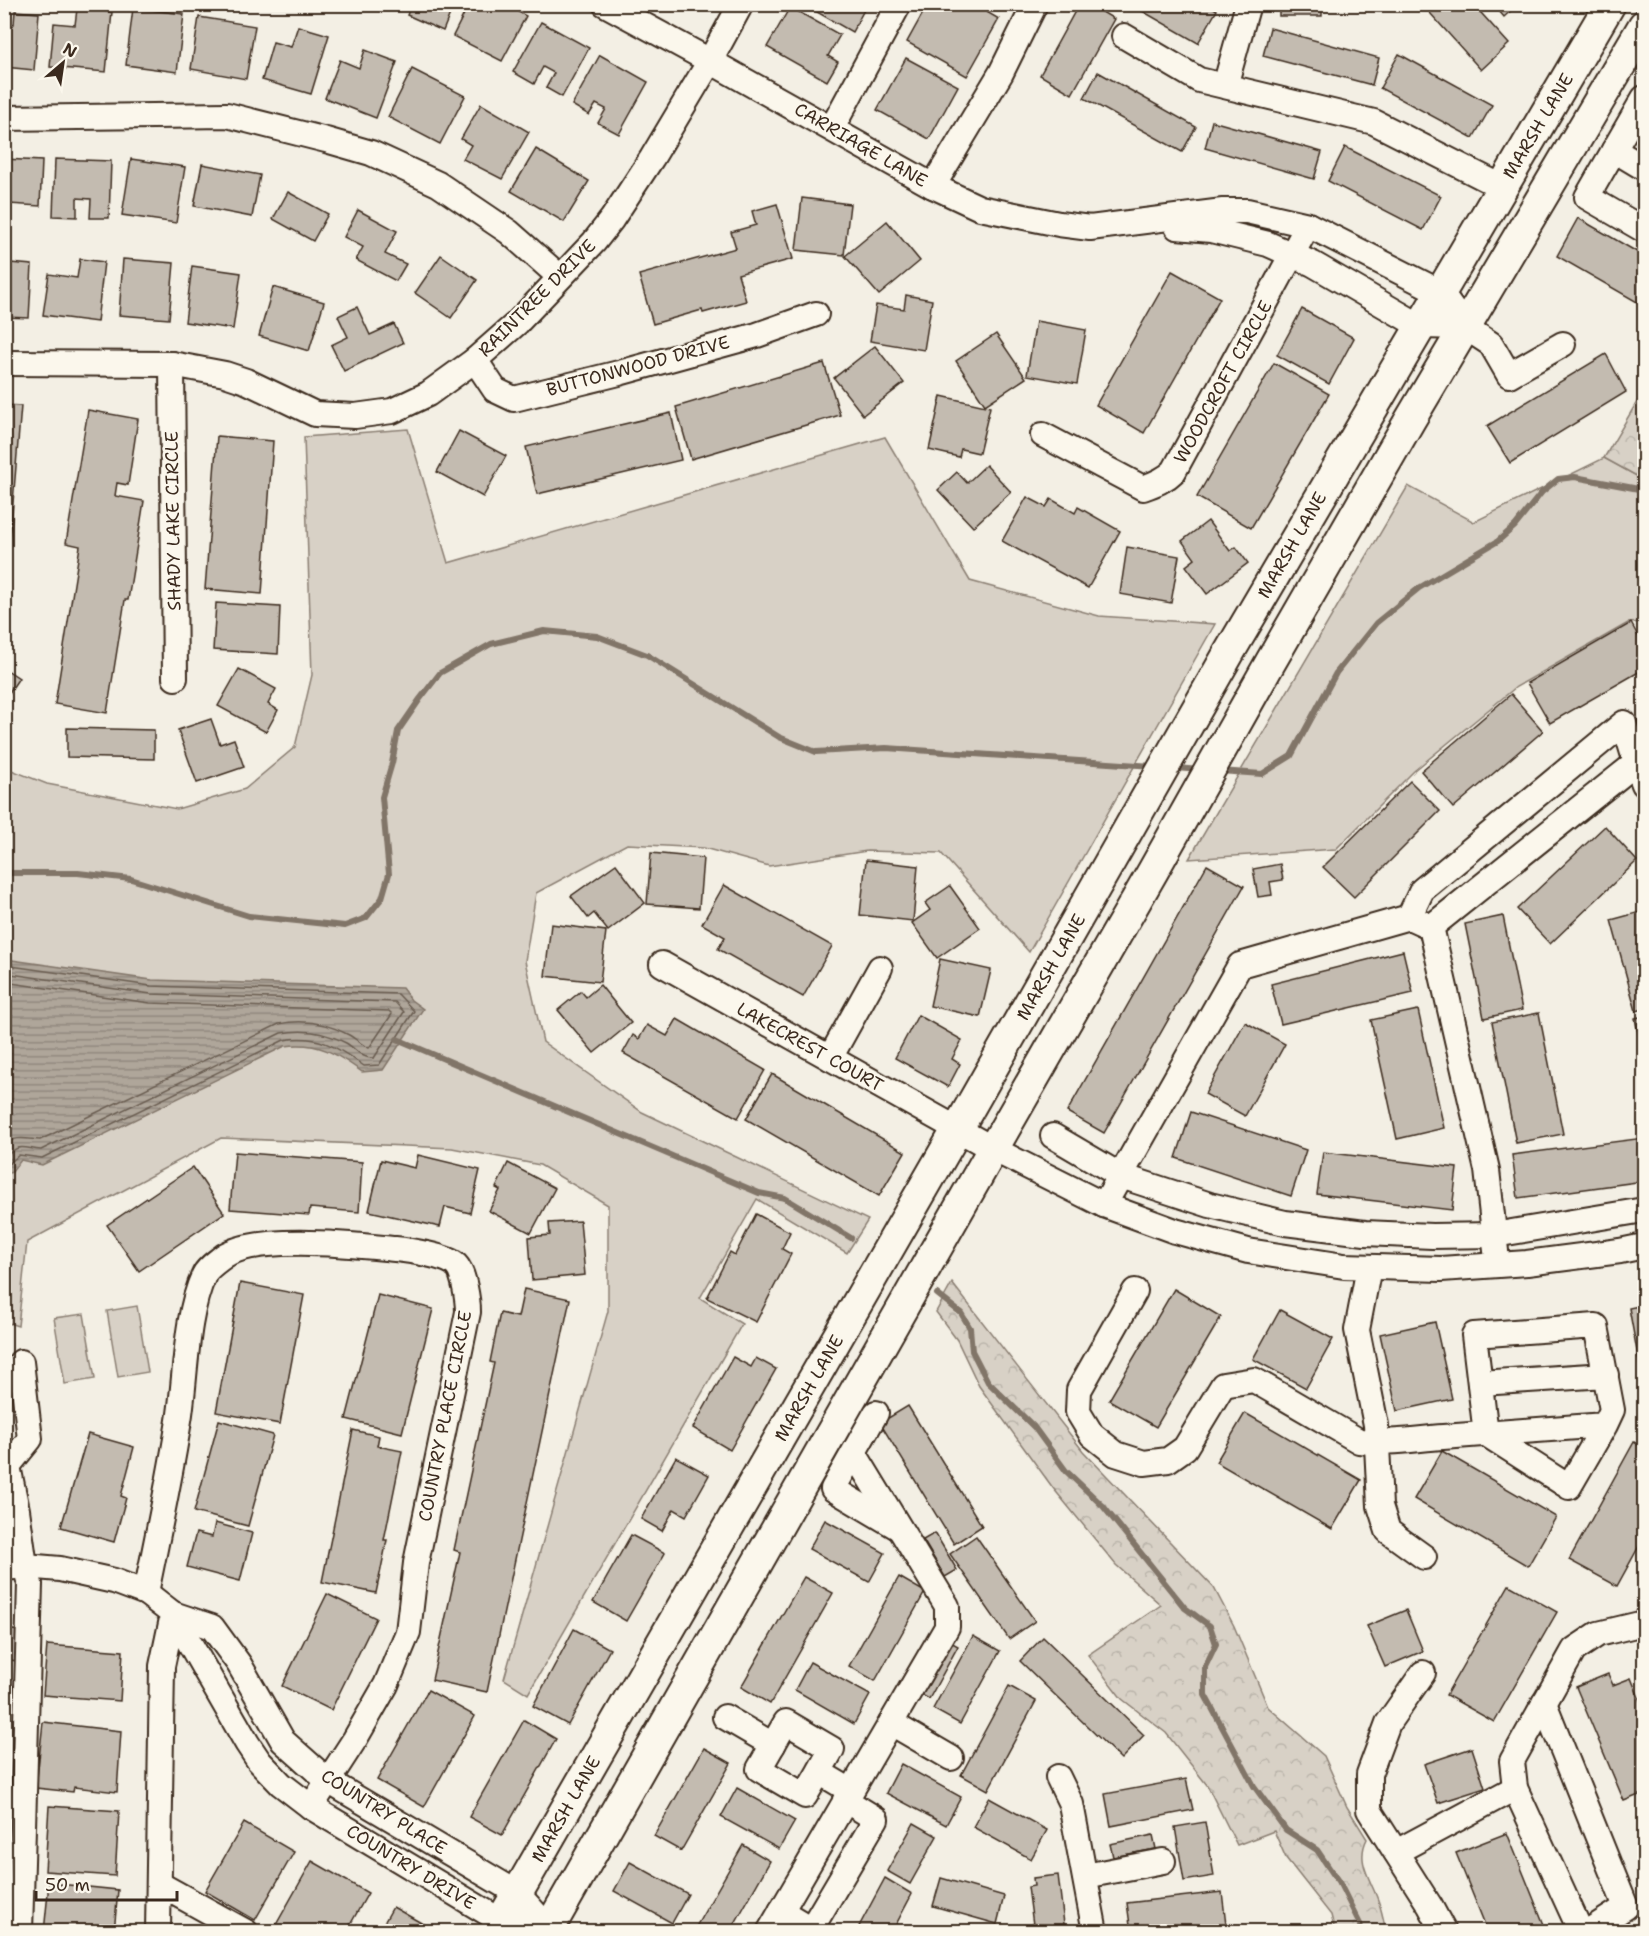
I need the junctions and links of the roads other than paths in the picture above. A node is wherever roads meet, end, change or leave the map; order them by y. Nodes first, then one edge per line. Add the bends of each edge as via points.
1 (605, 4) edge
2 (741, 4) edge
3 (900, 4) edge
4 (1035, 4) edge
5 (1248, 4) edge
6 (1610, 4) edge
7 (1644, 25) edge
8 (1124, 36) dead end
9 (710, 60) junction
10 (1225, 86) junction
11 (1644, 98) edge
12 (4, 118) edge
13 (832, 128) junction
14 (1614, 150) junction
15 (1644, 168) edge
16 (933, 186) junction
17 (1502, 187) junction
18 (1136, 223) junction
19 (1308, 225) junction
20 (1644, 230) edge
21 (1292, 254) junction
22 (560, 277) junction
23 (1440, 292) junction
24 (816, 314) dead end
25 (1420, 326) junction
26 (1465, 327) junction
27 (1563, 344) dead end
28 (475, 360) junction
29 (4, 363) edge
30 (172, 364) junction
31 (1043, 435) dead end
32 (175, 678) dead end
33 (1640, 774) edge
34 (1409, 917) junction
35 (1431, 927) junction
36 (662, 964) dead end
37 (880, 968) dead end
38 (830, 1058) junction
39 (957, 1130) junction
40 (1053, 1136) dead end
41 (993, 1149) junction
42 (1121, 1176) junction
43 (1104, 1205) junction
44 (1644, 1210) edge
45 (1494, 1235) junction
46 (1644, 1245) edge
47 (1497, 1265) junction
48 (1369, 1267) junction
49 (1135, 1291) dead end
50 (21, 1362) dead end
51 (1606, 1376) junction
52 (1480, 1383) junction
53 (876, 1413) dead end
54 (1605, 1425) junction
55 (1486, 1434) junction
56 (1377, 1443) junction
57 (854, 1453) junction
58 (6, 1464) edge
59 (900, 1529) junction
60 (1424, 1557) dead end
61 (15, 1567) edge
62 (147, 1593) junction
63 (173, 1614) junction
64 (1644, 1623) edge
65 (1423, 1672) dead end
66 (1544, 1703) junction
67 (724, 1717) dead end
68 (891, 1723) junction
69 (773, 1745) junction
70 (951, 1758) dead end
71 (819, 1772) junction
72 (1058, 1777) dead end
73 (328, 1781) junction
74 (1515, 1788) junction
75 (848, 1796) junction
76 (311, 1807) junction
77 (1396, 1852) junction
78 (1163, 1861) dead end
79 (1085, 1876) junction
80 (159, 1884) junction
81 (517, 1893) junction
82 (781, 1911) junction
83 (498, 1926) edge
84 (549, 1931) edge
85 (20, 1932) edge
86 (158, 1932) edge
87 (246, 1932) edge
88 (769, 1932) edge
89 (1095, 1932) edge
90 (1444, 1932) edge
91 (1581, 1932) edge
92 (1587, 1932) edge

1 - 9 street, CARRIAGE LANE
2 - 9 street, RAINTREE DRIVE
3 - 13 street
4 - 16 street via 1000,73
5 - 10 street
6 - 17 main road, MARSH LANE
7 - 26 main road
8 - 10 street via 1199,80
9 - 13 street, CARRIAGE LANE
9 - 22 street, RAINTREE DRIVE via 612,219
10 - 17 street via 1374,122
11 - 14 street
12 - 22 street via 227,115 326,140 370,153 438,184 509,232
13 - 16 street, CARRIAGE LANE
14 - 15 street
14 - 20 street via 1587,197
16 - 18 street, CARRIAGE LANE via 980,208 1059,224 1090,228
17 - 23 main road, MARSH LANE
18 - 19 street, CARRIAGE LANE via 1246,211
18 - 21 street, CARRIAGE LANE via 1211,230
19 - 21 street, WOODCROFT CIRCLE
19 - 23 street, CARRIAGE LANE
21 - 25 street, CARRIAGE LANE
21 - 31 street, WOODCROFT CIRCLE via 1168,477 1143,488
22 - 28 street, RAINTREE DRIVE
23 - 25 main road, MARSH LANE
23 - 26 street, CARRIAGE LANE
24 - 28 street, BUTTONWOOD DRIVE via 757,335 514,399 495,390
25 - 26 street, CARRIAGE LANE
25 - 39 main road, MARSH LANE
26 - 27 street via 1491,344 1509,375
26 - 41 main road
28 - 30 street, RAINTREE DRIVE via 428,394 392,411 355,416 315,414 246,381
29 - 30 street, RAINTREE DRIVE
30 - 32 street, SHADY LAKE CIRCLE
33 - 34 street via 1624,723 1422,890
33 - 35 street
34 - 35 street
34 - 42 street via 1240,965
35 - 45 street via 1487,1170
36 - 38 street, LAKECREST COURT
37 - 38 street
38 - 39 street, LAKECREST COURT
39 - 41 street, LAKECREST COURT
39 - 81 main road, MARSH LANE
40 - 42 street
41 - 43 street, LAKECREST COURT
41 - 84 main road
42 - 43 street
42 - 45 street via 1210,1205 1285,1222 1365,1233
43 - 48 street, LAKECREST COURT via 1174,1231 1248,1251
44 - 45 street
45 - 47 street
46 - 47 street, LAKECREST COURT
47 - 48 street, LAKECREST COURT via 1441,1269
48 - 56 street via 1357,1330
49 - 56 street via 1079,1390 1078,1412 1092,1435 1116,1454 1144,1463 1168,1460 1185,1448 1222,1385 1254,1380 1359,1441
50 - 58 street via 30,1439
51 - 52 street
51 - 52 street via 1596,1326 1474,1335
51 - 54 street via 1612,1410
52 - 55 street
53 - 57 street
54 - 55 street
54 - 55 street via 1569,1487
55 - 56 street
56 - 60 street via 1380,1506 1388,1531
57 - 59 street
57 - 59 street via 833,1489
58 - 61 street via 18,1510
59 - 68 street via 947,1606 947,1627
61 - 62 street, COUNTRY PLACE via 60,1569
61 - 85 street via 30,1584
62 - 63 street, COUNTRY PLACE
62 - 73 street, COUNTRY PLACE CIRCLE via 180,1415 193,1309 205,1272 225,1255 250,1245 282,1244 414,1251 456,1265 467,1295 468,1312 416,1563 408,1632 386,1685
63 - 73 street, COUNTRY PLACE via 212,1627 239,1664 283,1741
63 - 76 street, COUNTRY PLACE via 259,1761
63 - 80 street via 162,1666
64 - 66 street via 1598,1634 1574,1650
65 - 77 street via 1388,1723 1369,1774 1369,1810
66 - 74 street via 1512,1761
66 - 92 street via 1626,1907
67 - 69 street
68 - 70 street
68 - 75 street
69 - 71 street via 786,1722 832,1749
69 - 71 street via 759,1769 805,1796
71 - 75 street
72 - 79 street via 1071,1804
73 - 76 street, COUNTRY PLACE CIRCLE
73 - 81 street, COUNTRY PLACE
74 - 77 street
74 - 91 street
75 - 82 street
75 - 82 street via 876,1819 811,1929
76 - 83 street, COUNTRY DRIVE
77 - 90 street
78 - 79 street
79 - 89 street
80 - 86 street
80 - 87 street
81 - 83 main road, MARSH LANE
81 - 84 street, COUNTRY PLACE
82 - 88 street
83 - 84 street, COUNTRY DRIVE

